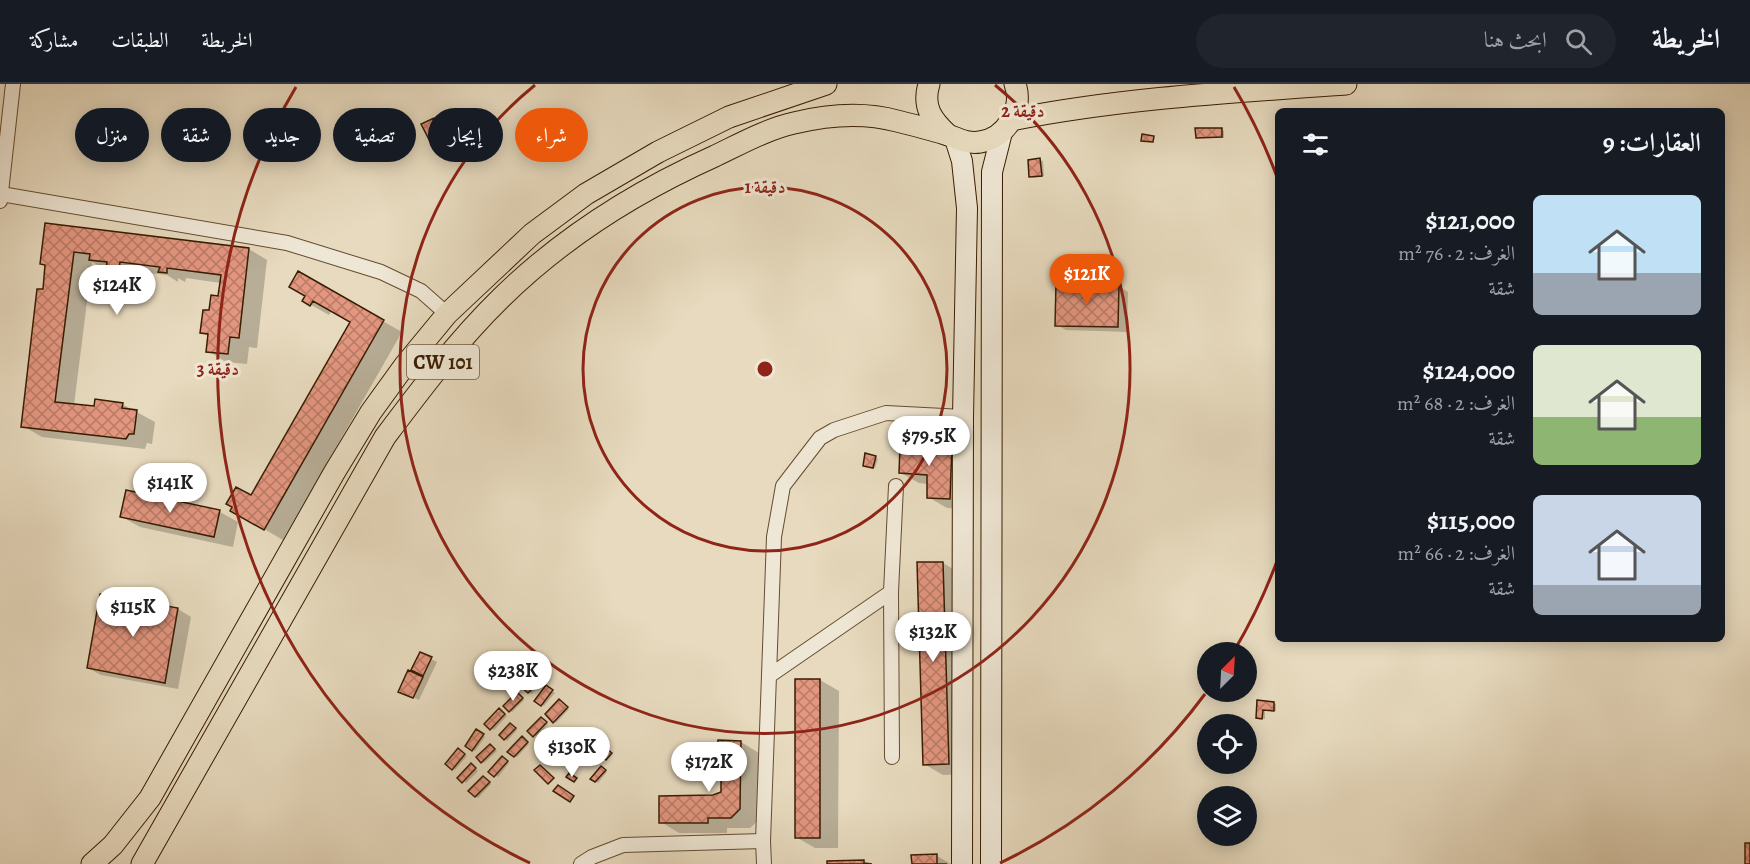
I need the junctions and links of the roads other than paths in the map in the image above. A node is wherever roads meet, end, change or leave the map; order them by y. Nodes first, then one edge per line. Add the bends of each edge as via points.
1 (13, 84) edge
2 (826, 84) edge
3 (929, 84) edge
4 (1015, 84) edge
5 (1346, 84) edge
6 (1006, 126) junction
7 (951, 137) junction
8 (1, 194) edge
9 (0, 201) edge
10 (447, 314) junction
11 (963, 417) junction
12 (896, 486) dead end
13 (891, 592) junction
14 (769, 676) junction
15 (892, 757) dead end
16 (763, 842) junction
17 (92, 864) edge
18 (142, 864) edge
19 (581, 864) edge
20 (764, 864) edge
21 (962, 864) edge
22 (991, 864) edge

1 - 8 street
2 - 10 main road, CW 101 via 729,117 586,194 532,234
3 - 7 main road via 928,107 934,122
4 - 6 main road via 1017,105
5 - 6 main road via 1124,102 1058,111
6 - 7 main road via 988,140 978,142
6 - 22 main road via 992,172
7 - 11 main road via 962,161 967,208
7 - 18 main road, CW 101 via 895,120 845,115 794,123 672,175 604,215 502,297 440,365 385,437
8 - 9 street
8 - 10 street via 287,243 381,272 421,291
10 - 17 main road, CW 101 via 371,412 333,473 150,798 113,845
11 - 14 street via 886,413 834,430 820,438 783,486 774,537
11 - 21 main road
12 - 13 street
13 - 14 street
13 - 15 street
14 - 16 street
16 - 19 street via 623,845
16 - 20 street

